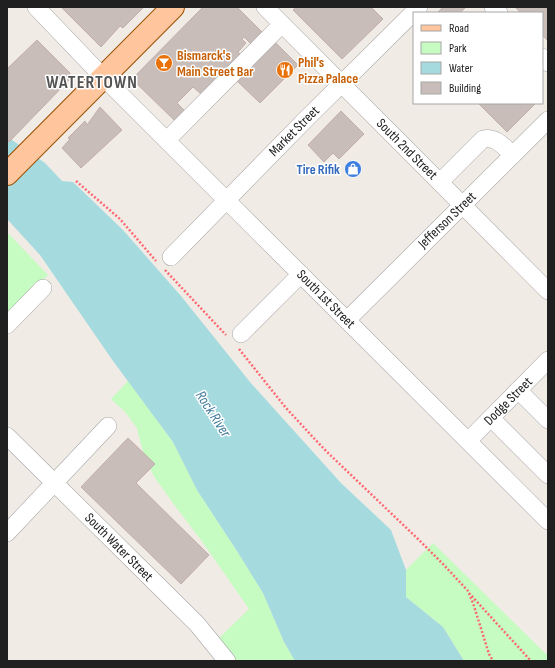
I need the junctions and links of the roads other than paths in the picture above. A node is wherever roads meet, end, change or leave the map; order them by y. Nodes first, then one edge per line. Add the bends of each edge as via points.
1 (173, 7) edge
2 (265, 7) edge
3 (43, 10) edge
4 (413, 14) edge
5 (282, 24) junction
6 (103, 77) junction
7 (342, 84) junction
8 (548, 120) edge
9 (167, 140) junction
10 (513, 155) junction
11 (7, 174) edge
12 (440, 182) junction
13 (227, 200) junction
14 (463, 205) junction
15 (170, 257) dead end
16 (301, 274) junction
17 (43, 288) dead end
18 (548, 291) edge
19 (347, 320) junction
20 (7, 325) edge
21 (235, 339) road end
22 (548, 360) edge
23 (518, 390) junction
24 (491, 418) junction
25 (547, 418) edge
26 (108, 426) dead end
27 (7, 436) edge
28 (468, 441) junction
29 (548, 475) edge
30 (55, 484) junction
31 (548, 521) edge
32 (7, 534) edge
33 (227, 661) edge

1 - 6 main road
2 - 5 street, South 2nd Street
3 - 6 street, South 1st Street
4 - 7 street, Market Street
5 - 7 street, South 2nd Street
5 - 9 street
6 - 9 street, South 1st Street
6 - 11 main road
7 - 12 street, South 2nd Street
7 - 13 street, Market Street
8 - 10 street, Jefferson Street
9 - 13 street, South 1st Street
10 - 12 street via 495,138 483,139
10 - 14 street, Jefferson Street
12 - 14 street, South 2nd Street
13 - 15 street, Market Street
13 - 16 street, South 1st Street
14 - 18 street, South 2nd Street
14 - 19 street, Jefferson Street
16 - 19 street, South 1st Street
16 - 21 street
17 - 20 street
19 - 28 street, South 1st Street
22 - 23 street, Dodge Street
23 - 24 street, Dodge Street
23 - 25 street
24 - 28 street, Dodge Street
24 - 29 street
26 - 30 street
27 - 30 street, South Water Street
28 - 31 street, South 1st Street
30 - 32 street
30 - 33 street, South Water Street via 197,624

